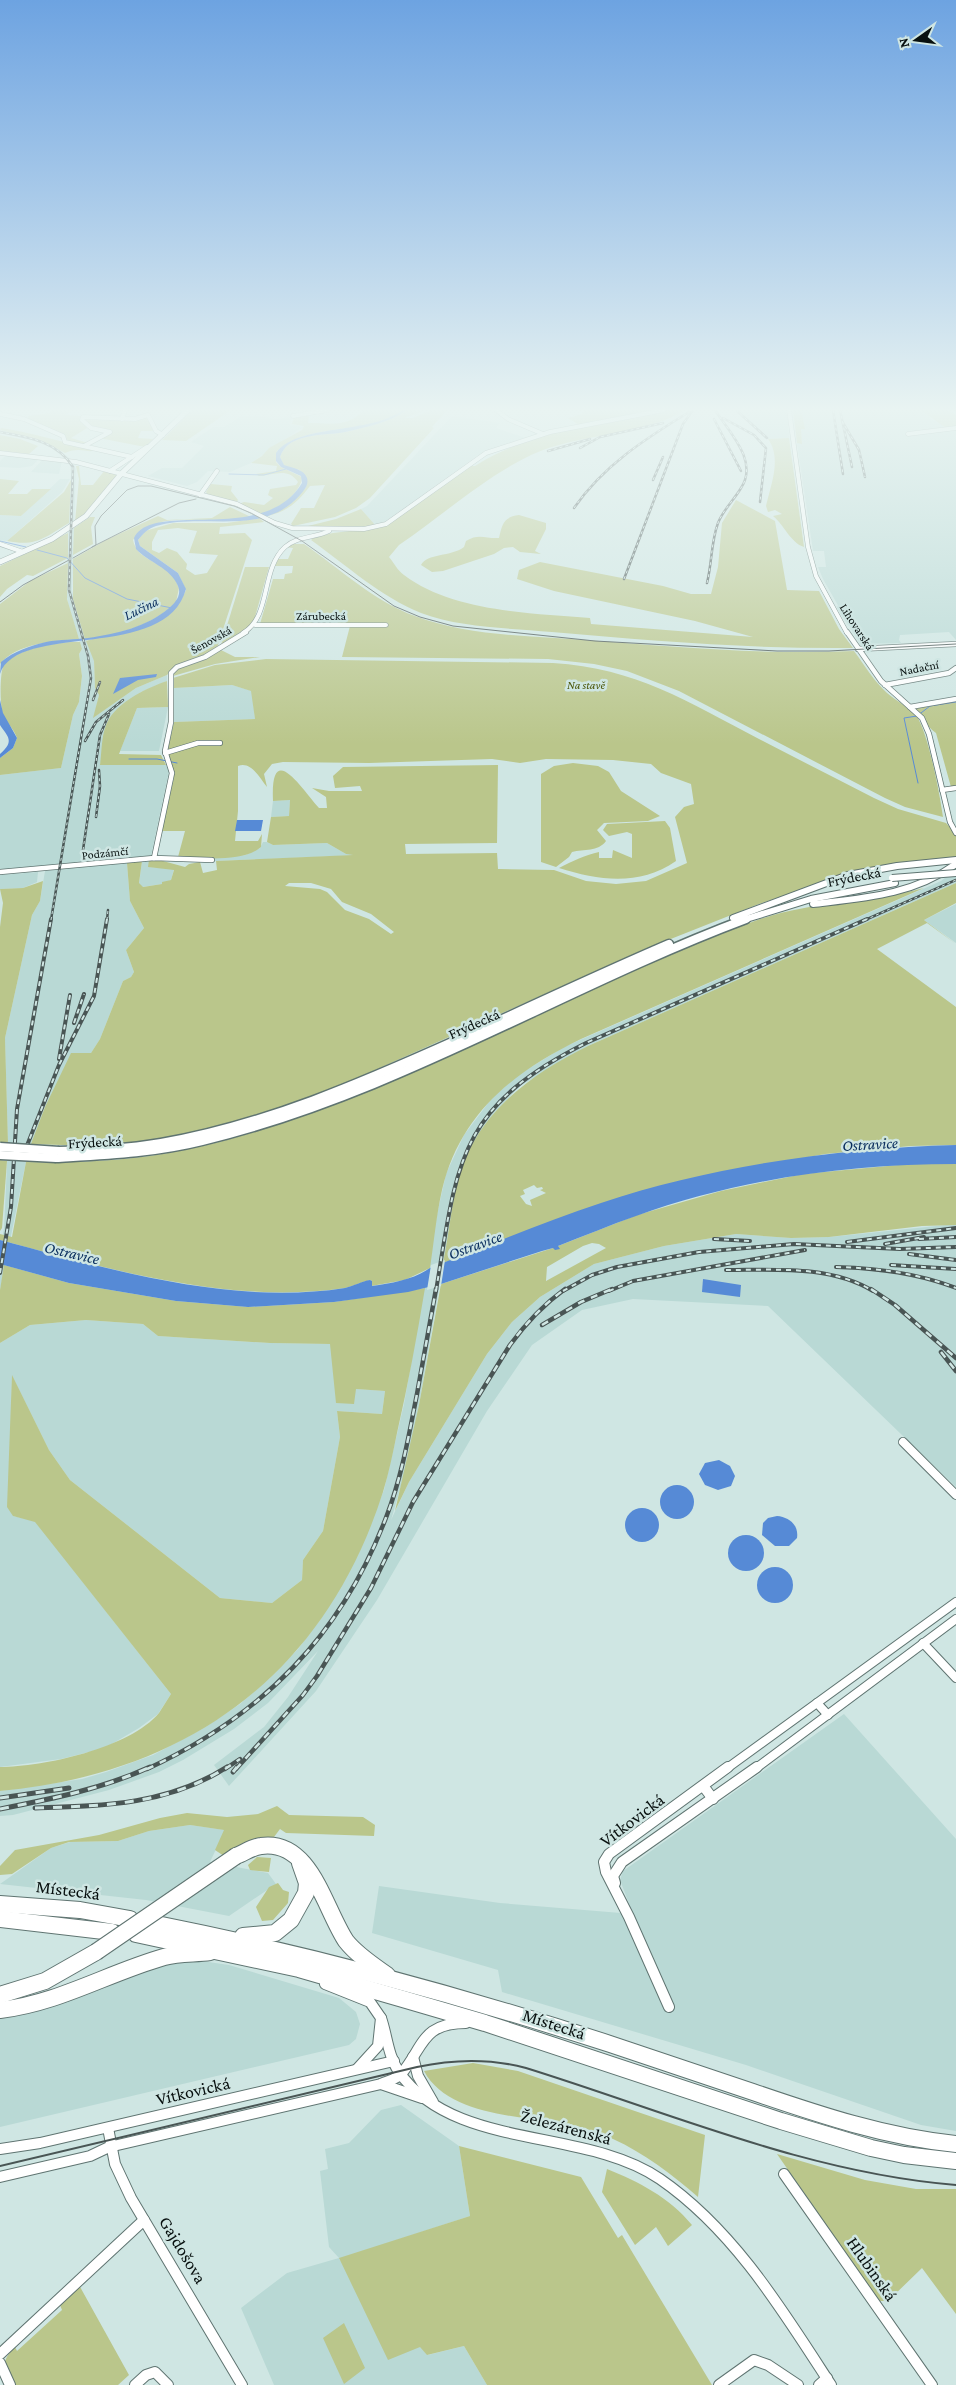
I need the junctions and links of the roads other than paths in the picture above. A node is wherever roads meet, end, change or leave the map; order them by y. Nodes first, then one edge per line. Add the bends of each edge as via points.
1 (79, 521) edge
2 (273, 521) edge
3 (388, 521) edge
4 (805, 521) edge
5 (330, 530) junction
6 (0, 544) edge
7 (23, 552) junction
8 (0, 562) edge
9 (255, 625) junction
10 (386, 625) dead end
11 (956, 644) edge
12 (858, 649) junction
13 (956, 668) edge
14 (885, 685) junction
15 (956, 699) edge
16 (910, 707) junction
17 (220, 743) dead end
18 (167, 758) junction
19 (956, 788) edge
20 (942, 790) junction
21 (956, 833) edge
22 (154, 858) junction
23 (212, 860) dead end
24 (956, 862) edge
25 (0, 872) edge
26 (956, 873) edge
27 (956, 877) edge
28 (894, 881) junction
29 (737, 920) junction
30 (0, 1147) edge
31 (57, 1154) junction
32 (0, 1155) edge
33 (904, 1442) dead end
34 (956, 1495) edge
35 (956, 1602) edge
36 (956, 1620) edge
37 (920, 1628) junction
38 (926, 1641) junction
39 (956, 1678) edge
40 (817, 1703) junction
41 (828, 1715) junction
42 (704, 1787) junction
43 (713, 1799) junction
44 (298, 1857) junction
45 (616, 1889) junction
46 (0, 1904) edge
47 (0, 1919) edge
48 (130, 1919) dead end
49 (152, 1923) dead end
50 (112, 1932) dead end
51 (136, 1934) dead end
52 (222, 1944) junction
53 (298, 1969) junction
54 (394, 1979) junction
55 (0, 1995) edge
56 (669, 2007) dead end
57 (0, 2010) edge
58 (381, 2018) junction
59 (485, 2023) junction
60 (412, 2057) junction
61 (394, 2061) junction
62 (355, 2071) junction
63 (401, 2076) junction
64 (381, 2084) junction
65 (426, 2098) junction
66 (435, 2105) junction
67 (108, 2128) junction
68 (956, 2144) edge
69 (109, 2147) junction
70 (0, 2149) edge
71 (956, 2161) edge
72 (784, 2174) dead end
73 (0, 2177) edge
74 (144, 2220) junction
75 (0, 2354) edge
76 (0, 2363) edge
77 (826, 2383) edge
78 (10, 2385) edge
79 (135, 2385) edge
80 (168, 2385) edge
81 (242, 2385) edge
82 (719, 2385) edge
83 (798, 2385) edge
84 (932, 2385) edge

1 - 7 main road
2 - 5 street via 287,527
3 - 5 street via 367,529
4 - 12 street, Lihovarská via 812,566 838,619
5 - 9 street via 282,547
6 - 7 street
7 - 8 main road
9 - 10 street, Zárubecká
9 - 18 street, Šenovská via 205,657 172,671
11 - 12 street
12 - 14 street, Lihovarská
13 - 14 street, Nadační via 949,673
14 - 16 street, Lihovarská
15 - 16 street
16 - 20 street, Lihovarská via 927,728
17 - 18 street via 198,743
18 - 22 street, Šenovská via 171,779
19 - 20 street
20 - 21 street, Lihovarská via 950,824
22 - 23 street, Podzámčí
22 - 25 street, Podzámčí
24 - 29 main road via 891,867 848,875
24 - 29 main road via 934,880 899,893 791,908
26 - 28 main road, bridge
27 - 28 main road
28 - 29 main road, Frýdecká
29 - 31 main road, Frýdecká via 400,1073 270,1124 165,1150 96,1157
30 - 31 main road, bridge
31 - 32 main road, bridge
33 - 34 street
35 - 37 street, Vítkovická
36 - 38 street, Vítkovická
37 - 38 street
37 - 40 street, Vítkovická
38 - 39 street
38 - 41 street, Vítkovická
40 - 41 street
40 - 42 street, Vítkovická
41 - 43 street, Vítkovická
42 - 43 street
42 - 45 street, Vítkovická via 609,1854 604,1862
43 - 45 street, Vítkovická via 622,1862 613,1876
44 - 52 highway via 307,1883 306,1893 291,1920 275,1933
44 - 54 highway via 313,1875 348,1942 361,1957
44 - 55 highway, bridge via 284,1848 267,1844 251,1847 96,1952 45,1981
45 - 56 street, Vítkovická
46 - 48 highway, Místecká via 80,1910
47 - 50 highway
49 - 52 highway, Místecká
51 - 52 highway, Místecká
52 - 53 highway, Místecká
52 - 54 highway, Místecká via 267,1946
52 - 57 highway via 166,1956 67,1994
53 - 58 street via 311,1980 370,2002
53 - 59 highway, Místecká
54 - 68 highway, Místecká via 566,2030 826,2116 904,2137
58 - 61 street, Železárenská
58 - 62 street via 378,2046
59 - 60 street via 454,2023 432,2031
59 - 71 highway, Místecká via 829,2136 904,2155
60 - 63 street
60 - 66 street via 418,2076
61 - 62 street, Vítkovická
61 - 63 street, Železárenská
62 - 67 street, Vítkovická
63 - 64 street
63 - 65 street, Železárenská
64 - 65 street
64 - 69 street
65 - 66 street, Železárenská
66 - 77 street, Železárenská via 482,2124 605,2153 660,2179 699,2209 730,2244 793,2326
67 - 69 street, Gajdošova
67 - 70 street, Vítkovická via 40,2144
69 - 73 street via 90,2156
69 - 74 street, Gajdošova
72 - 84 street, Hlubinská
74 - 75 street
74 - 81 street, Gajdošova
76 - 78 street
79 - 80 street via 155,2372
82 - 83 street via 754,2360 768,2365

